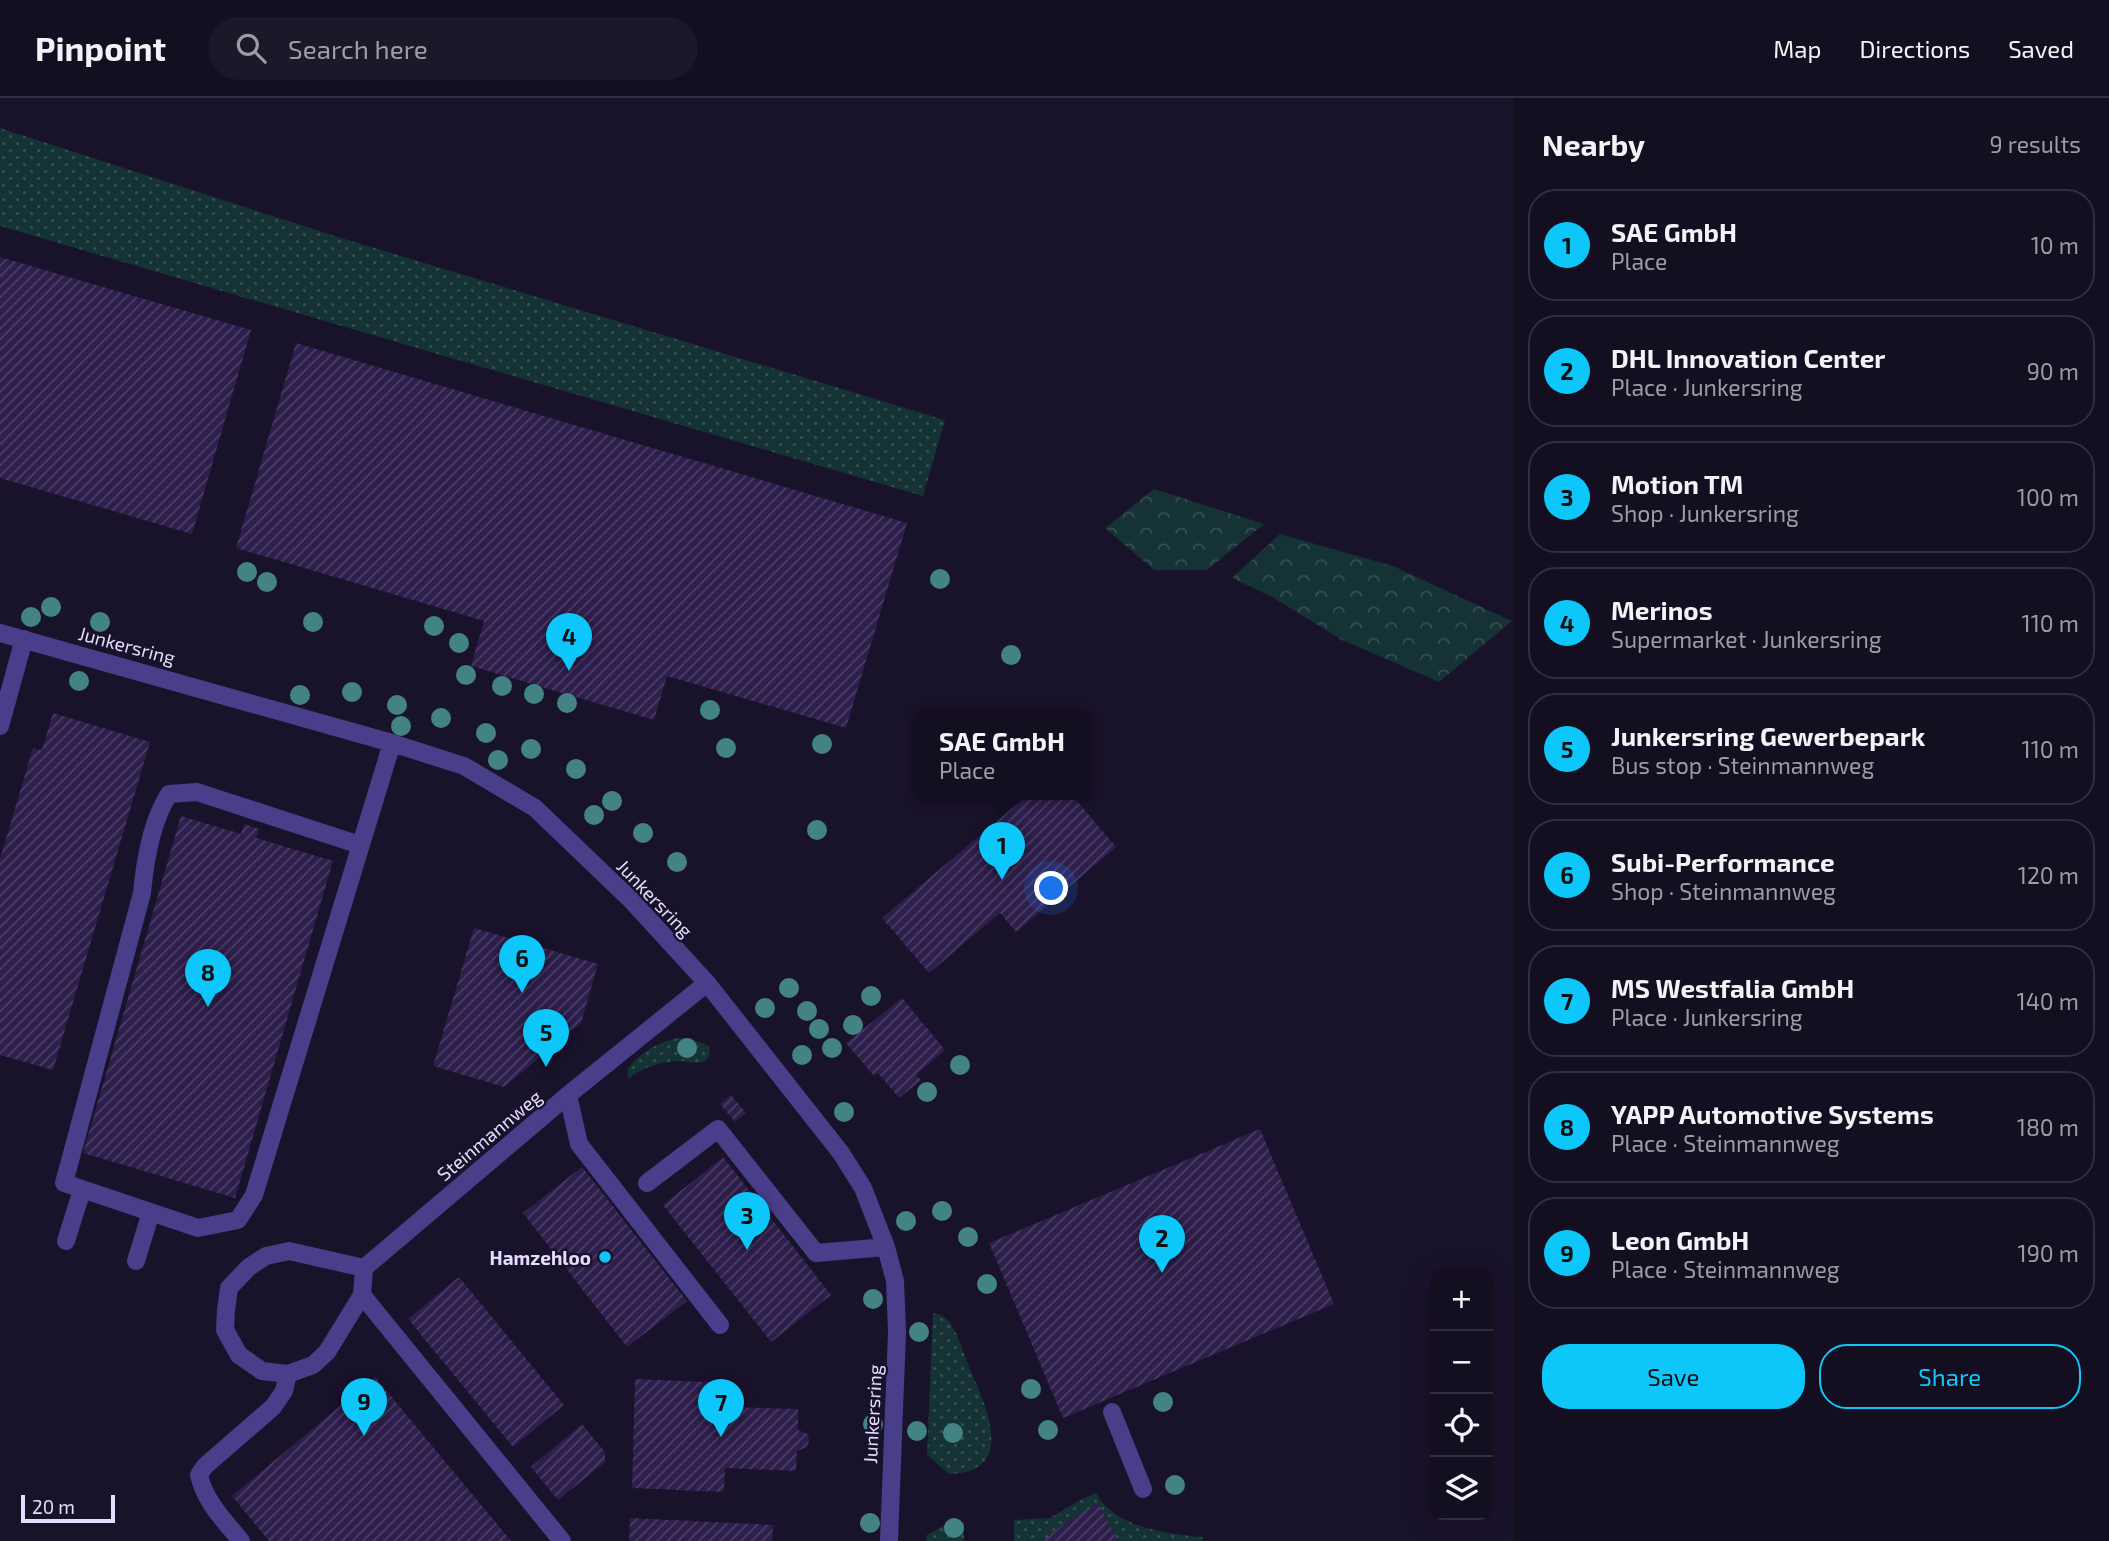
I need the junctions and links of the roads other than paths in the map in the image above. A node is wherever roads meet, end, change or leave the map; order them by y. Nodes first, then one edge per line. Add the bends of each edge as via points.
1 (0, 633) edge
2 (24, 639) junction
3 (0, 726) edge
4 (392, 743) junction
5 (360, 845) junction
6 (707, 984) junction
7 (568, 1095) junction
8 (647, 1183) dead end
9 (82, 1190) junction
10 (151, 1212) junction
11 (66, 1241) dead end
12 (886, 1247) junction
13 (136, 1261) dead end
14 (364, 1268) junction
15 (362, 1295) junction
16 (720, 1325) dead end
17 (288, 1374) junction
18 (1112, 1412) dead end
19 (1143, 1489) dead end
20 (241, 1541) edge
21 (562, 1541) edge
22 (889, 1541) edge

1 - 2 street, Junkersring
2 - 3 street
2 - 4 street, Junkersring
4 - 5 street
4 - 6 street, Junkersring via 464,766 535,808 631,900
5 - 9 street via 197,792 169,794 145,863 142,893 64,1183
5 - 10 street via 254,1195 238,1220 198,1228
6 - 7 street, Steinmannweg
6 - 12 street, Junkersring via 841,1153 863,1188
7 - 14 street, Steinmannweg
7 - 16 street via 579,1144
8 - 12 street via 718,1129 816,1253
9 - 10 street
9 - 11 street
10 - 13 street
12 - 22 street, Junkersring via 895,1281 897,1332
14 - 15 street
14 - 17 street via 289,1251 266,1256 229,1288 225,1330 239,1355 262,1371
15 - 17 street via 327,1352 313,1365
15 - 21 street
17 - 20 street via 273,1407 199,1475 209,1502
18 - 19 street

